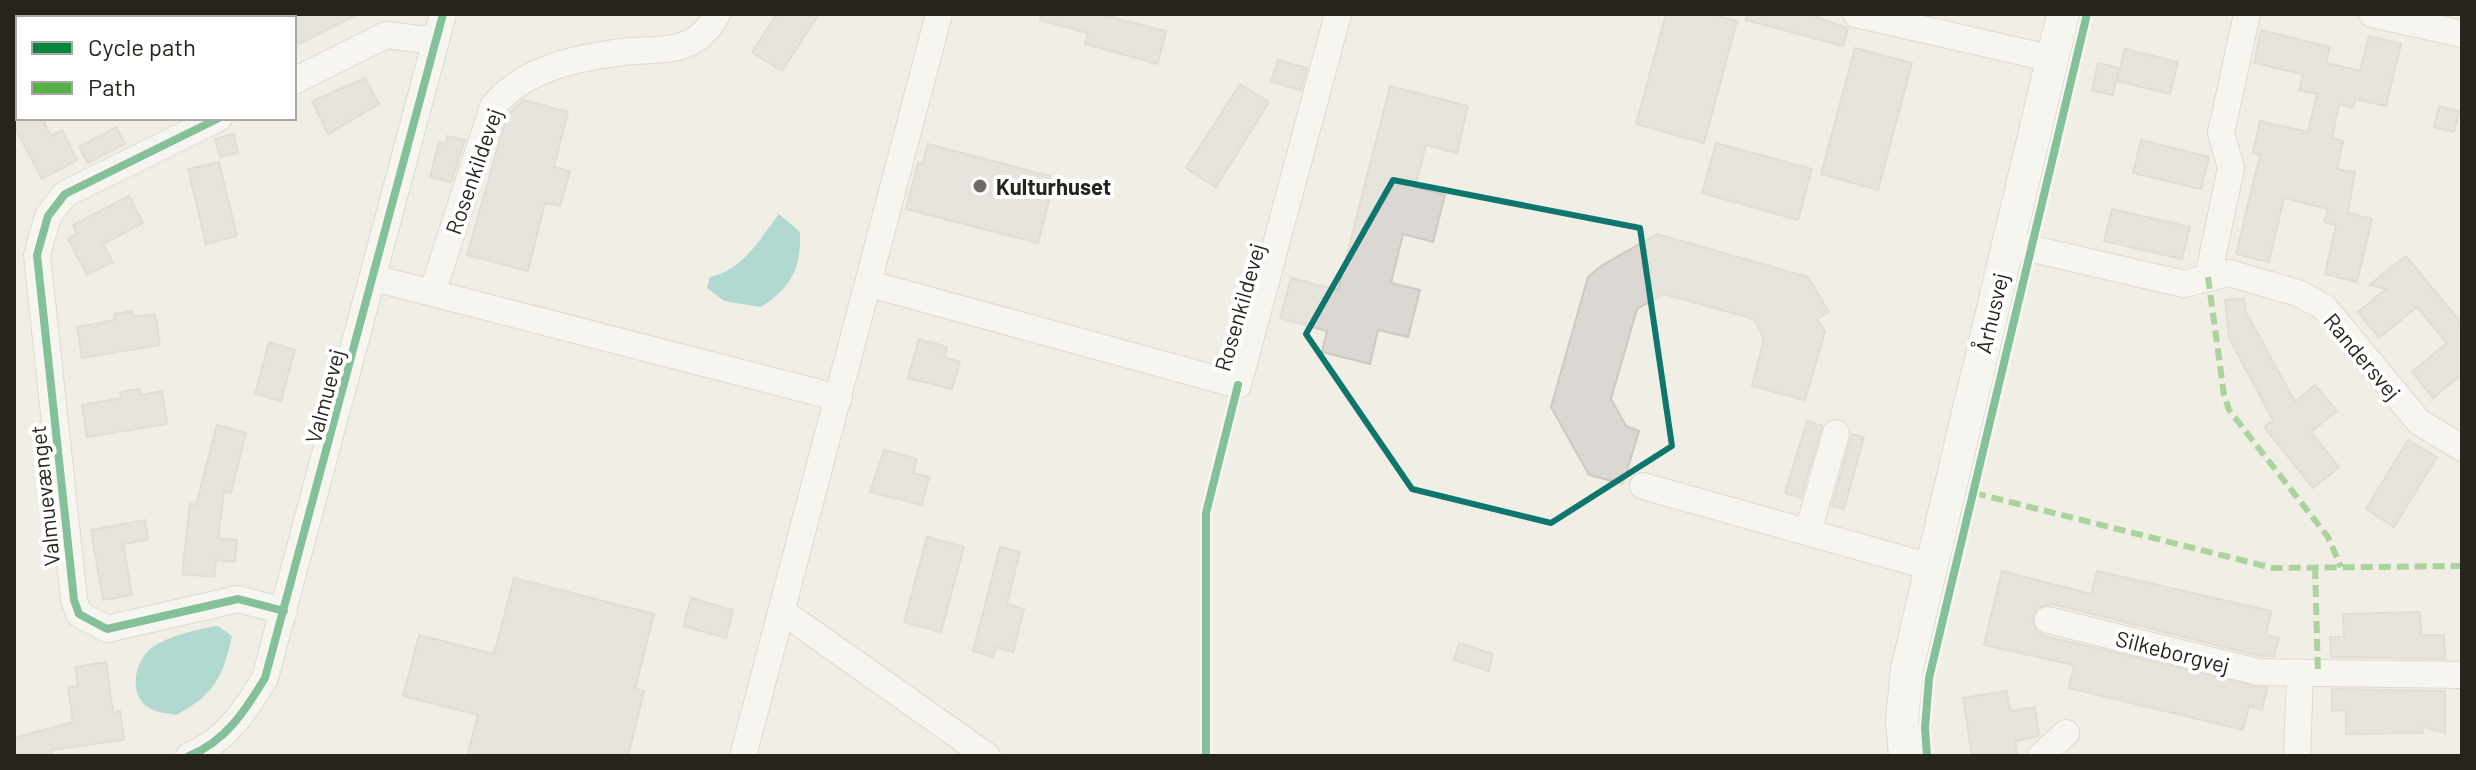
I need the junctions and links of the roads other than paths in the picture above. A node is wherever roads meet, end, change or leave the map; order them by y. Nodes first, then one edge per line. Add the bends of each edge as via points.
1 (443, 14) edge
2 (717, 14) edge
3 (939, 14) edge
4 (1338, 14) edge
5 (1856, 14) edge
6 (2063, 14) edge
7 (2247, 14) edge
8 (2372, 14) edge
9 (2462, 34) edge
10 (436, 41) junction
11 (2053, 59) junction
12 (296, 80) edge
13 (215, 120) edge
14 (2007, 243) junction
15 (2208, 277) junction
16 (374, 278) junction
17 (870, 284) junction
18 (432, 293) junction
19 (839, 398) junction
20 (1836, 433) dead end
21 (2462, 448) edge
22 (1643, 486) dead end
23 (1808, 532) junction
24 (1931, 567) junction
25 (284, 611) junction
26 (783, 612) junction
27 (2048, 620) dead end
28 (2300, 675) junction
29 (2462, 675) edge
30 (2066, 733) dead end
31 (189, 756) edge
32 (743, 756) edge
33 (987, 756) edge
34 (1905, 756) edge
35 (2041, 756) edge
36 (2297, 756) edge

1 - 10 street, Valmuevej
2 - 18 street, Rosenkildevej via 704,33 682,46 555,66 507,88 493,107
3 - 17 street
4 - 17 street, Rosenkildevej via 1238,385
5 - 11 street
6 - 11 street, Århusvej
7 - 15 street via 2221,133 2231,168
8 - 9 street
10 - 12 street via 386,35
10 - 16 street, Valmuevej
11 - 14 street, Århusvej
13 - 25 street, Valmuevænget via 65,194 48,216 37,255 74,600 90,624 107,629 238,599
14 - 15 street, Randersvej via 2184,284
14 - 24 street, Århusvej
15 - 21 street, Randersvej via 2229,273 2298,293 2324,307 2419,422
16 - 18 street
16 - 25 street, Valmuevej
17 - 19 street
18 - 19 street
19 - 26 street
20 - 23 street
22 - 23 street
23 - 24 street
24 - 34 street, Århusvej via 1907,669
25 - 31 street, Valmuevej via 265,678 238,722
26 - 32 street
26 - 33 street
27 - 28 street, Silkeborgvej via 2258,672
28 - 29 street, Silkeborgvej
28 - 36 street
30 - 35 street

